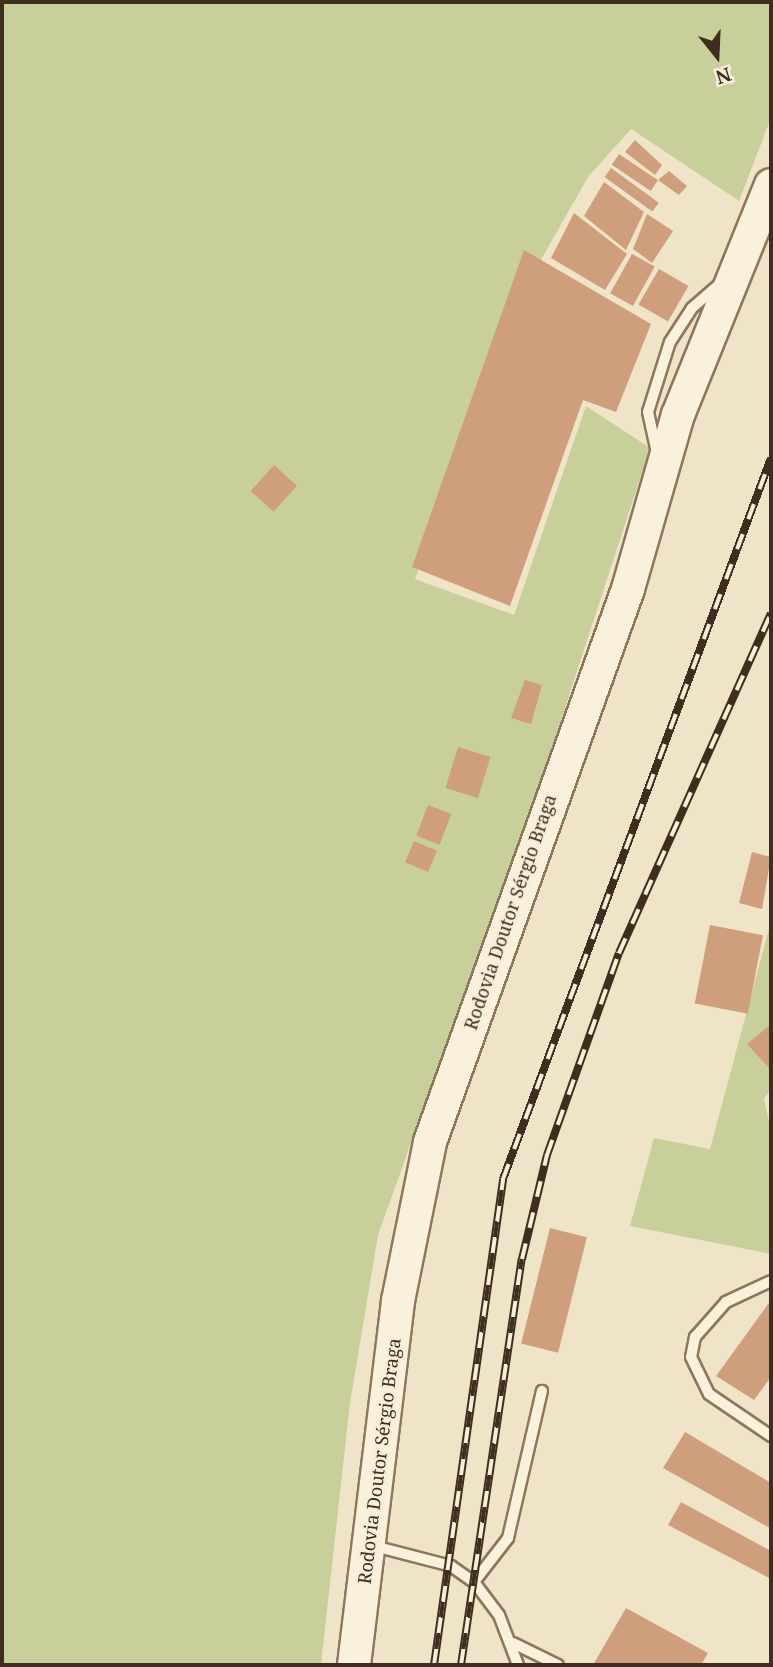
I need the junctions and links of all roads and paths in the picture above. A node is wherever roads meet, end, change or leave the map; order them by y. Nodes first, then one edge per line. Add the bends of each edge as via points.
1 (771, 185) edge
2 (771, 1281) edge
3 (542, 1391) dead end
4 (771, 1436) edge
5 (370, 1544) junction
6 (474, 1582) junction
7 (513, 1643) junction
8 (354, 1665) edge
9 (518, 1665) edge
10 (558, 1665) edge

1 - 5 main road, Rodovia Doutor Sérgio Braga via 730,275 662,471 628,589 430,1142 398,1301
2 - 4 lane via 726,1301 695,1337 691,1357 709,1394
3 - 6 lane via 509,1538
5 - 6 lane via 451,1566
5 - 8 main road, Rodovia Doutor Sérgio Braga
6 - 7 lane
7 - 9 lane
7 - 10 lane

